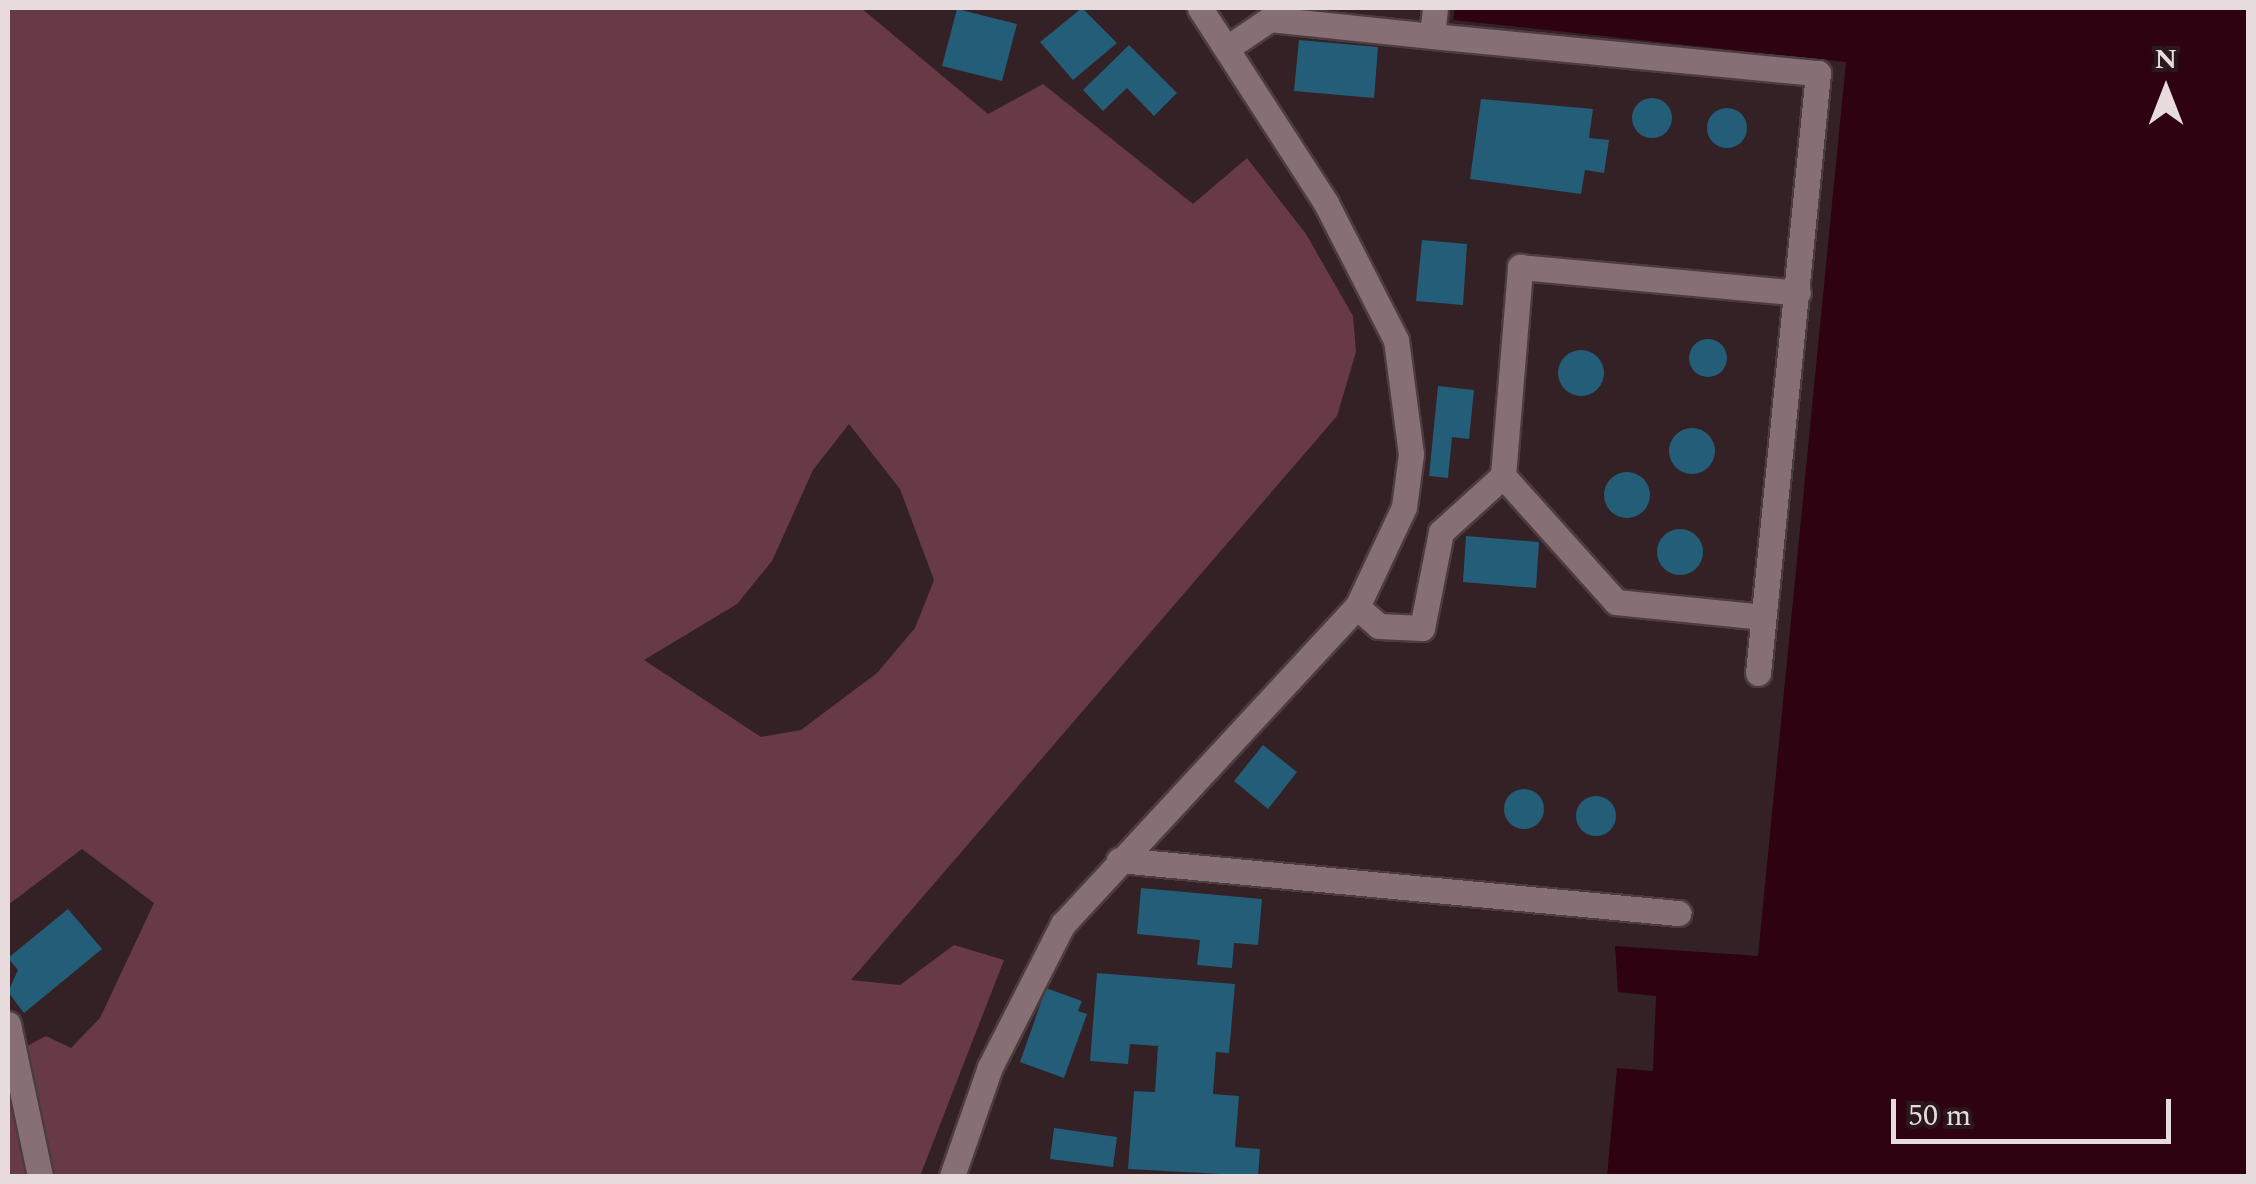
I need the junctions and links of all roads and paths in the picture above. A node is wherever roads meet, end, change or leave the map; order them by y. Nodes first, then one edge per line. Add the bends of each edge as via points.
1 (1200, 8) edge
2 (1435, 8) edge
3 (1432, 36) junction
4 (1227, 48) junction
5 (1798, 293) junction
6 (1503, 476) junction
7 (1357, 607) junction
8 (1763, 617) junction
9 (1758, 673) dead end
10 (1119, 860) junction
11 (1678, 912) dead end
12 (8, 1024) edge
13 (40, 1176) edge
14 (958, 1176) edge

1 - 4 street
2 - 3 street
3 - 4 street via 1270,19
3 - 5 street via 1818,73
4 - 7 street via 1344,234 1396,340 1411,454 1404,507
5 - 6 street via 1520,267
5 - 8 street
6 - 7 street via 1441,532 1422,628 1379,626
6 - 8 street via 1616,602
7 - 10 street
8 - 9 street
10 - 11 street
10 - 14 street via 1063,924 1024,996 964,1129
12 - 13 street

